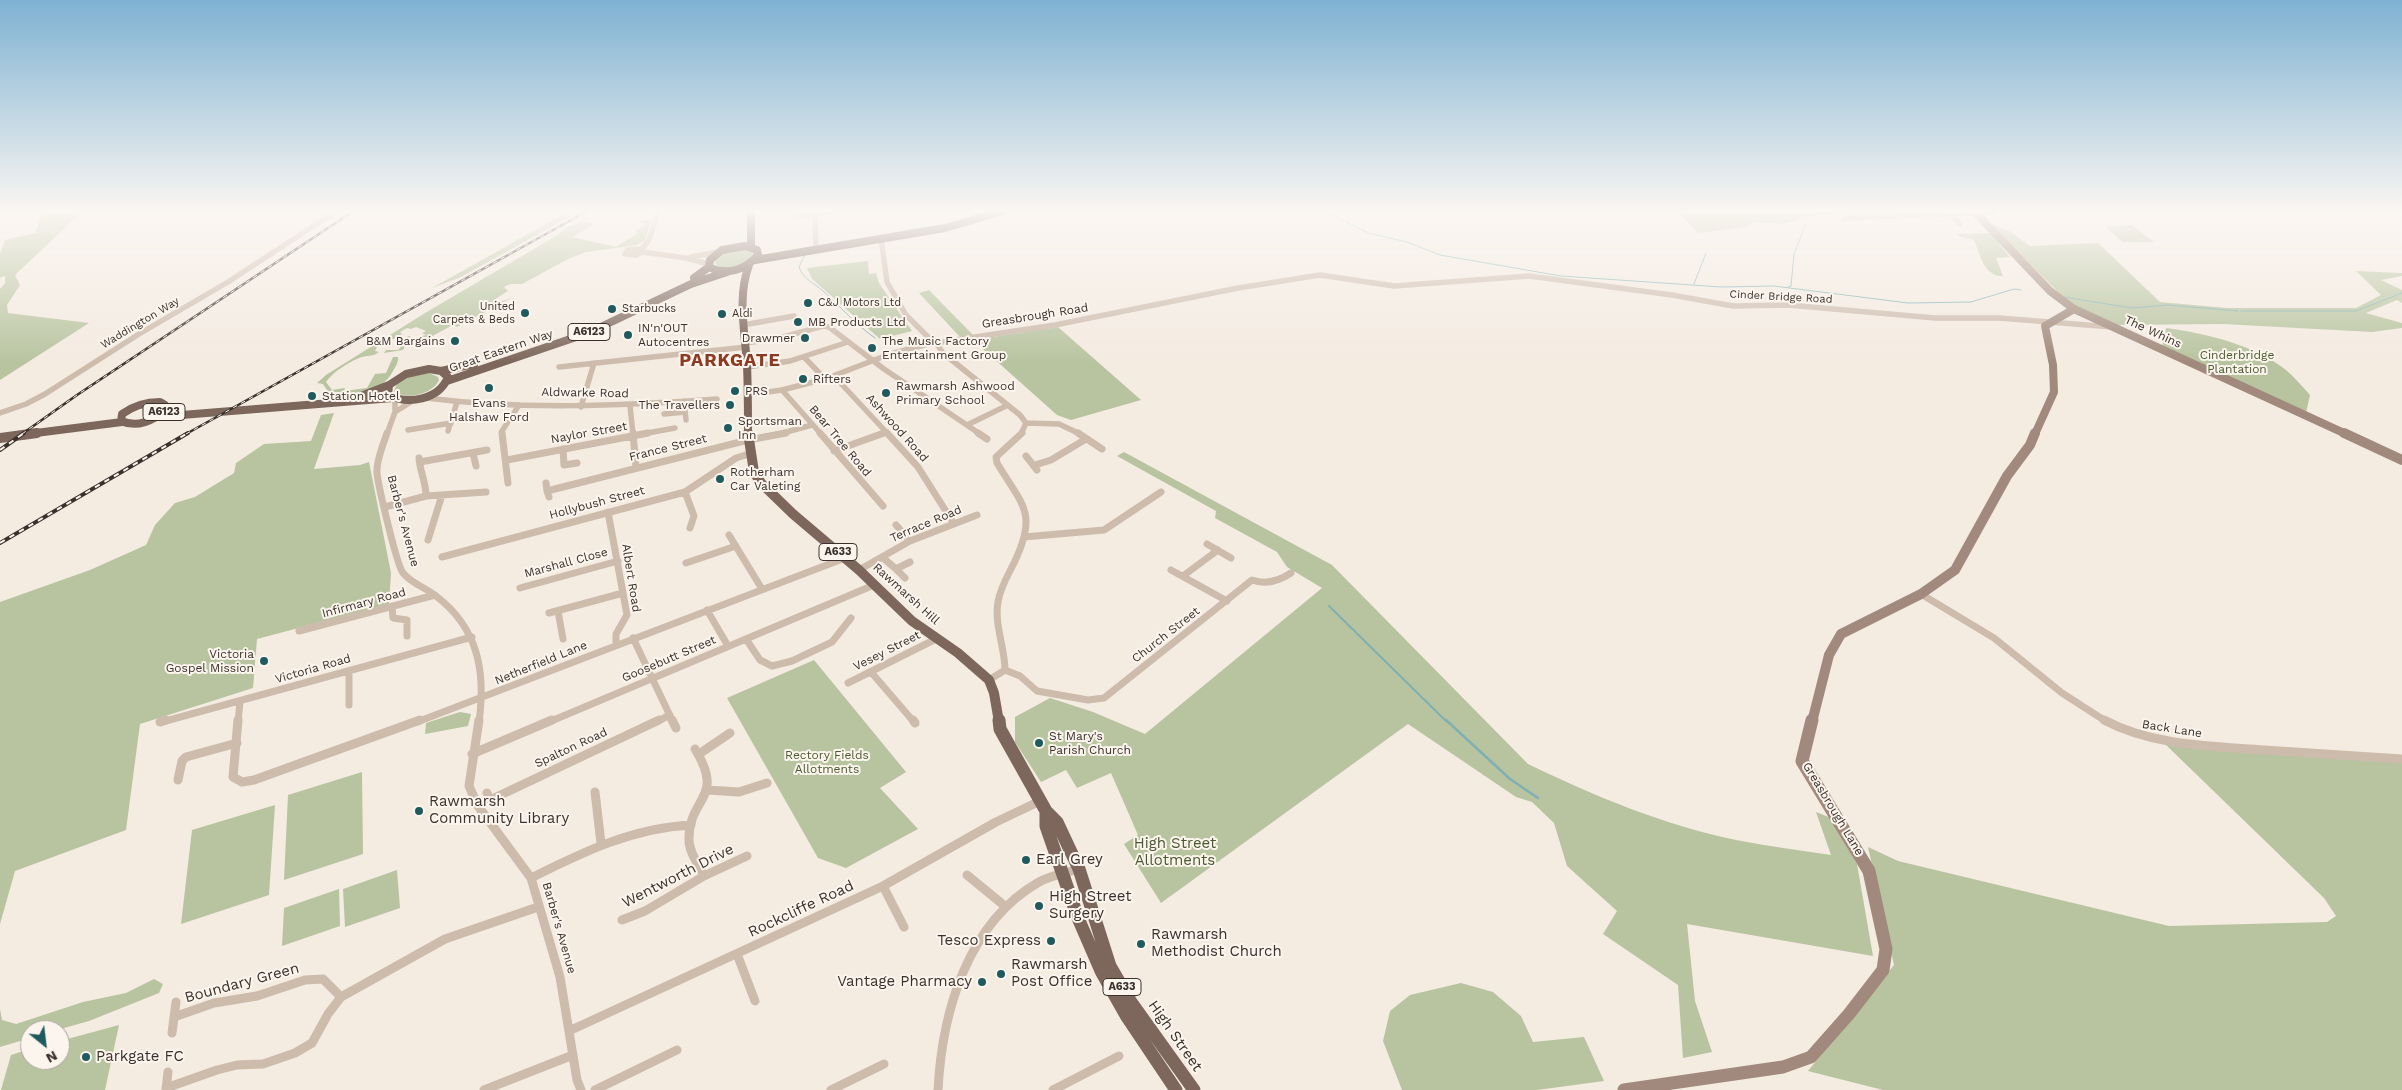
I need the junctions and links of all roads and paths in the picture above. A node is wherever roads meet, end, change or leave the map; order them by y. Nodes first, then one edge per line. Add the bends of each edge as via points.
1 (260, 261) edge
2 (694, 261) edge
3 (710, 261) edge
4 (757, 261) edge
5 (884, 261) edge
6 (2021, 261) edge
7 (752, 262) junction
8 (709, 266) junction
9 (730, 271) junction
10 (1302, 277) joint
11 (744, 278) junction
12 (2074, 309) junction
13 (794, 316) dead end
14 (2048, 323) junction
15 (743, 325) junction
16 (2112, 327) junction
17 (848, 342) junction
18 (934, 342) junction
19 (746, 345) junction
20 (804, 356) junction
21 (873, 361) junction
22 (594, 363) junction
23 (559, 367) dead end
24 (747, 367) junction
25 (441, 371) junction
26 (834, 376) junction
27 (825, 380) junction
28 (446, 383) junction
29 (389, 385) junction
30 (782, 390) junction
31 (747, 395) junction
32 (394, 398) junction
33 (420, 398) junction
34 (717, 399) dead end
35 (454, 401) junction
36 (684, 401) junction
37 (341, 402) junction
38 (1008, 404) junction
39 (519, 405) junction
40 (630, 406) junction
41 (166, 407) junction
42 (581, 407) junction
43 (125, 412) junction
44 (395, 412) junction
45 (685, 412) junction
46 (0, 413) edge
47 (186, 413) junction
48 (664, 414) dead end
49 (158, 416) junction
50 (686, 420) dead end
51 (122, 422) junction
52 (450, 423) junction
53 (1026, 423) junction
54 (94, 425) junction
55 (812, 425) junction
56 (967, 425) junction
57 (675, 428) dead end
58 (408, 430) dead end
59 (448, 431) dead end
60 (887, 432) junction
61 (632, 437) junction
62 (0, 438) edge
63 (987, 439) dead end
64 (1086, 439) junction
65 (748, 440) junction
66 (563, 449) junction
67 (487, 450) dead end
68 (834, 451) junction
69 (1091, 452) dead end
70 (473, 454) junction
71 (750, 456) junction
72 (1026, 456) dead end
73 (507, 460) junction
74 (2402, 460) edge
75 (577, 462) dead end
76 (476, 466) dead end
77 (636, 468) junction
78 (508, 483) dead end
79 (547, 490) dead end
80 (486, 492) dead end
81 (685, 492) junction
82 (1161, 492) dead end
83 (442, 495) junction
84 (426, 496) junction
85 (883, 506) dead end
86 (385, 507) junction
87 (608, 512) junction
88 (977, 515) dead end
89 (954, 524) junction
90 (690, 528) dead end
91 (895, 528) dead end
92 (729, 535) dead end
93 (1024, 537) junction
94 (428, 540) dead end
95 (910, 541) junction
96 (1207, 544) dead end
97 (736, 546) junction
98 (1218, 550) junction
99 (442, 557) dead end
100 (882, 557) junction
101 (846, 558) junction
102 (1231, 558) dead end
103 (618, 561) junction
104 (910, 562) dead end
105 (686, 563) dead end
106 (896, 569) junction
107 (859, 570) junction
108 (1171, 570) dead end
109 (1291, 573) dead end
110 (1183, 576) junction
111 (906, 578) dead end
112 (874, 585) junction
113 (520, 588) dead end
114 (762, 589) junction
115 (623, 593) junction
116 (1922, 594) junction
117 (435, 595) junction
118 (1227, 601) junction
119 (392, 607) junction
120 (707, 610) junction
121 (558, 611) junction
122 (549, 613) dead end
123 (851, 618) dead end
124 (299, 632) dead end
125 (407, 636) dead end
126 (472, 637) junction
127 (633, 638) junction
128 (563, 639) dead end
129 (746, 639) junction
130 (936, 639) junction
131 (616, 645) junction
132 (728, 646) junction
133 (1005, 670) junction
134 (349, 671) junction
135 (871, 672) junction
136 (653, 678) junction
137 (988, 680) junction
138 (848, 683) dead end
139 (482, 698) junction
140 (240, 702) junction
141 (349, 705) dead end
142 (670, 716) junction
143 (160, 722) dead end
144 (915, 722) dead end
145 (676, 728) dead end
146 (730, 733) dead end
147 (236, 743) junction
148 (472, 754) junction
149 (2402, 759) edge
150 (178, 780) dead end
151 (767, 783) dead end
152 (707, 790) junction
153 (596, 792) dead end
154 (487, 793) dead end
155 (1043, 806) junction
156 (691, 826) junction
157 (601, 843) junction
158 (747, 856) dead end
159 (1079, 869) junction
160 (967, 874) dead end
161 (1064, 874) junction
162 (704, 876) junction
163 (531, 878) junction
164 (883, 886) junction
165 (538, 907) junction
166 (1006, 907) junction
167 (622, 920) dead end
168 (904, 927) dead end
169 (737, 954) junction
170 (341, 996) junction
171 (755, 1001) dead end
172 (176, 1002) dead end
173 (174, 1017) junction
174 (569, 1031) junction
175 (172, 1032) dead end
176 (677, 1050) dead end
177 (572, 1054) junction
178 (1119, 1056) dead end
179 (884, 1064) dead end
180 (168, 1072) dead end
181 (166, 1089) edge
182 (484, 1090) edge
183 (581, 1090) edge
184 (596, 1090) edge
185 (831, 1090) edge
186 (938, 1090) edge
187 (1053, 1090) edge
188 (1176, 1090) edge
189 (1194, 1090) edge
190 (1624, 1090) edge

1 - 46 street, Waddington Way via 46,394
2 - 8 street
3 - 8 main road, Great Eastern Way
4 - 7 main road, Great Eastern Way
5 - 18 street via 887,282 906,315
6 - 12 street, The Whins via 2050,291
7 - 9 main road, Great Eastern Way
7 - 11 main road, A633
8 - 9 main road via 715,270
8 - 25 main road, Great Eastern Way / A6123 via 686,283 582,331
9 - 11 main road
9 - 28 main road, Great Eastern Way / A6123 via 701,280 588,333 468,372
10 - 14 street, Cinder Bridge Road via 1335,276 1402,286 1528,276 1733,306 1788,305 1935,318 1999,318
10 - 18 street, Greasbrough Road via 1055,325
11 - 15 main road, A633
12 - 14 street
12 - 16 street, The Whins
13 - 15 street
14 - 16 street, Cinder Bridge Road
14 - 116 street, Greasbrough Lane via 2044,329 2053,365 2054,392 2044,416 2030,445 2007,476 1964,557 1955,570
15 - 19 main road, A633
16 - 74 street, The Whins
17 - 19 street via 826,326
17 - 20 street
17 - 21 street
18 - 21 street, Greasbrough Road
18 - 38 street via 943,353
19 - 22 street
19 - 24 main road, A633
20 - 24 street
20 - 27 street
21 - 26 street, Greasbrough Road
21 - 56 street
22 - 23 street
22 - 42 street
24 - 31 main road, A633
25 - 28 main road via 448,377
25 - 29 main road, Great Eastern Way via 414,371
26 - 27 street, Greasbrough Road
26 - 60 street, Ashwood Road
27 - 30 street, Greasbrough Road
28 - 33 main road, Great Eastern Way
28 - 35 street via 444,392
29 - 32 main road via 387,392
29 - 37 main road, A6123
30 - 31 street, Greasbrough Road
30 - 55 street, Bear Tree Road
31 - 65 main road, A633
32 - 33 main road
32 - 37 main road, A6123
32 - 44 street, Barber's Avenue
33 - 35 street, Aldwarke Road
33 - 44 street
34 - 36 street, Aldwarke Road
35 - 39 street, Aldwarke Road
35 - 52 street
36 - 40 street, Aldwarke Road
36 - 45 street
37 - 47 main road, A6123
38 - 53 street
38 - 56 street
39 - 42 street, Aldwarke Road
39 - 73 street via 502,431
40 - 42 street, Aldwarke Road
40 - 61 street
41 - 43 main road, A6123 via 160,402 148,402
41 - 47 main road, A6123
41 - 49 main road, A6123
43 - 51 main road, A6123 via 121,416
43 - 54 main road, A6123
44 - 86 street, Barber's Avenue via 382,447 377,473
45 - 48 street
45 - 50 street
47 - 49 main road, A6123
49 - 51 main road, A6123 via 139,423
51 - 54 main road, A6123
52 - 58 street
52 - 59 street
53 - 64 street via 1053,421
53 - 93 street via 1022,434 996,457 996,463 1027,516
54 - 62 main road, A6123
55 - 65 street, France Street
55 - 68 street, Bear Tree Road
56 - 63 street
57 - 61 street, Naylor Street
60 - 68 street
60 - 89 street, Ashwood Road via 918,467
61 - 66 street, Naylor Street
61 - 77 street
64 - 69 street via 1100,448
64 - 72 street via 1036,467
65 - 71 main road, A633
65 - 77 street, France Street
66 - 73 street, Naylor Street
66 - 75 street via 564,465
67 - 70 street
68 - 85 street, Bear Tree Road
70 - 76 street
70 - 84 street via 419,460
71 - 81 street, Hollybush Street via 736,458
71 - 101 main road, Rawmarsh Hill / A633 via 761,483 815,534
73 - 78 street
77 - 79 street, France Street
80 - 83 street via 475,498
81 - 87 street, Hollybush Street
81 - 90 street via 694,516
82 - 93 street via 1104,530
83 - 84 street
83 - 94 street
84 - 86 street
86 - 117 street, Barber's Avenue via 401,571 414,584
87 - 99 street, Hollybush Street
87 - 103 street, Albert Road
88 - 89 street, Terrace Road
89 - 95 street, Terrace Road
91 - 95 street
92 - 97 street
93 - 133 street via 998,602
95 - 100 street, Terrace Road
96 - 98 street
97 - 105 street
97 - 114 street
98 - 102 street
98 - 110 street
100 - 106 street
100 - 107 street, Terrace Road
101 - 107 main road, Rawmarsh Hill / A633
101 - 114 street, Netherfield Lane
103 - 113 street, Marshall Close
103 - 115 street, Albert Road
104 - 106 street
106 - 111 street
107 - 112 main road, Rawmarsh Hill / A633
108 - 110 street
109 - 118 street, Church Street via 1273,581 1252,580
110 - 118 street
112 - 129 street, Goosebutt Street
112 - 130 main road, Rawmarsh Hill / A633
114 - 120 street, Netherfield Lane
115 - 121 street
115 - 131 street, Albert Road via 627,616 616,634
116 - 149 street, Back Lane via 1994,638 2062,693 2124,731 2151,739 2220,747
116 - 190 street, Greasbrough Lane via 1842,634 1829,655 1802,761 1870,871 1886,949 1883,970 1811,1057 1783,1067
117 - 119 street, Infirmary Road
117 - 126 street, Barber's Avenue via 458,615
118 - 133 street, Church Street via 1104,698 1088,700 1037,691 1020,676
119 - 124 street, Infirmary Road
119 - 125 street via 393,618 407,620
120 - 127 street, Netherfield Lane
120 - 132 street
121 - 122 street
121 - 128 street
123 - 129 street via 832,642 792,661 772,666 760,660
126 - 134 street, Victoria Road
126 - 139 street, Barber's Avenue
127 - 131 street, Netherfield Lane
127 - 136 street
129 - 132 street, Goosebutt Street
130 - 135 street, Vesey Street
130 - 137 main road, Rawmarsh Hill / A633 via 958,653
131 - 139 street, Netherfield Lane
132 - 136 street, Goosebutt Street
133 - 137 street
134 - 140 street, Victoria Road
134 - 141 street
135 - 138 street, Vesey Street
135 - 144 street
136 - 142 street
136 - 148 street, Goosebutt Street
137 - 155 main road, High Street / A633 via 994,693 1000,729
139 - 147 street, Netherfield Lane via 254,780 242,782 233,777
139 - 148 street, Barber's Avenue
140 - 143 street, Victoria Road
140 - 147 street
142 - 145 street
142 - 154 street, Spalton Road via 490,800
146 - 152 street via 697,752 709,775
147 - 150 street via 186,757
148 - 163 street, Barber's Avenue via 469,786 478,806
151 - 152 street via 739,792
152 - 156 street
153 - 157 street
155 - 159 main road, High Street / A633 via 1057,822
155 - 161 main road, High Street / A633 via 1046,826
155 - 164 street, Rockcliffe Road via 996,822
156 - 157 street via 650,828
156 - 162 street via 689,841
157 - 163 street
158 - 162 street, Wentworth Drive
159 - 161 street
159 - 189 main road, High Street / A633 via 1110,966 1131,1002
160 - 166 street
161 - 166 street via 1040,882
161 - 188 main road, High Street / A633 via 1100,970 1120,1007
162 - 167 street, Wentworth Drive via 645,911
163 - 165 street, Barber's Avenue
164 - 168 street
164 - 169 street, Rockcliffe Road
165 - 170 street via 446,939
165 - 174 street, Barber's Avenue via 560,977
166 - 186 street via 984,937 955,991 941,1042
169 - 171 street
169 - 174 street, Rockcliffe Road
170 - 173 street, Boundary Green via 323,980 305,980 257,996 214,1003
170 - 181 street via 312,1043 295,1053 263,1064 217,1070
172 - 173 street, Boundary Green
173 - 175 street, Boundary Green
174 - 177 street, Barber's Avenue
176 - 184 street
177 - 182 street
177 - 183 street, Barber's Avenue
178 - 187 street
179 - 185 street
180 - 181 street

